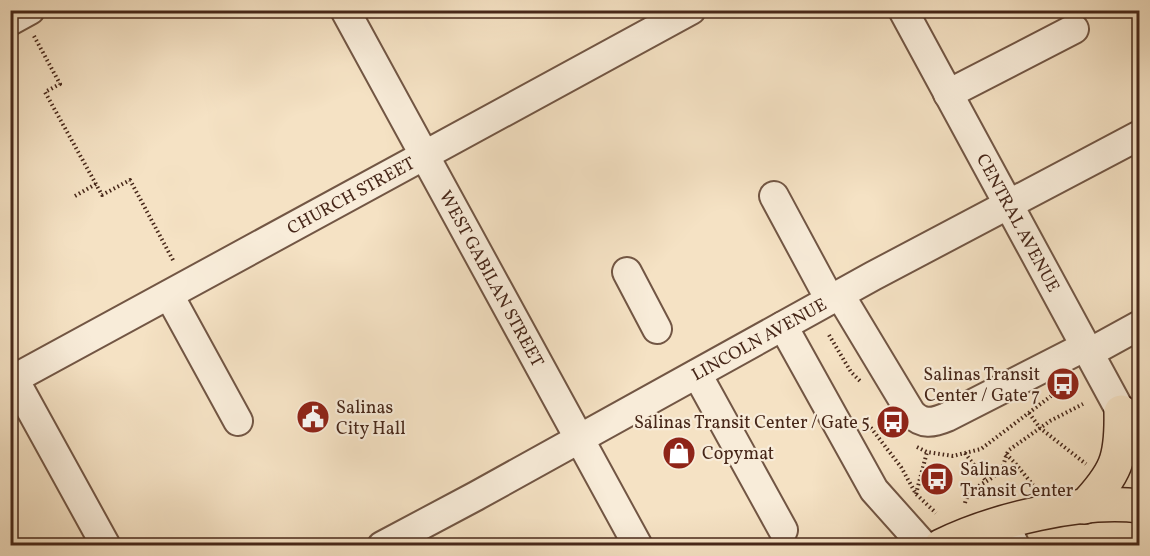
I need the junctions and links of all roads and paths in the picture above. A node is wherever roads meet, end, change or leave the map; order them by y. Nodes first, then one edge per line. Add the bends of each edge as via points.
1 (345, 10) edge
2 (691, 10) edge
3 (903, 10) edge
4 (24, 22) edge
5 (1074, 29) dead end
6 (948, 94) junction
7 (1140, 135) edge
8 (425, 156) junction
9 (96, 184) junction
10 (75, 196) dead end
11 (774, 196) dead end
12 (1008, 204) junction
13 (174, 262) dead end
14 (627, 272) dead end
15 (169, 295) junction
16 (835, 298) junction
17 (1140, 325) edge
18 (783, 326) junction
19 (657, 329) dead end
20 (1087, 350) junction
21 (697, 374) junction
22 (12, 380) edge
23 (1083, 404) dead end
24 (1029, 413) dead end
25 (866, 420) dead end
26 (1130, 420) edge
27 (238, 422) dead end
28 (1040, 428) junction
29 (579, 439) junction
30 (927, 452) dead end
31 (965, 453) dead end
32 (1006, 454) junction
33 (1092, 468) dead end
34 (986, 480) junction
35 (1033, 485) dead end
36 (916, 494) junction
37 (964, 503) dead end
38 (1140, 506) edge
39 (1084, 507) junction
40 (936, 513) dead end
41 (783, 530) dead end
42 (1010, 534) edge
43 (106, 546) edge
44 (382, 546) edge
45 (638, 546) edge
46 (924, 546) edge
47 (941, 546) edge

1 - 8 street, WEST GABILAN STREET
2 - 8 street, CHURCH STREET
3 - 6 street, CENTRAL AVENUE
4 - 9 path via 60,84 45,92
5 - 6 street
6 - 12 street, CENTRAL AVENUE
7 - 12 street, LINCOLN AVENUE
8 - 15 street, CHURCH STREET
8 - 29 street, WEST GABILAN STREET
9 - 10 path
9 - 13 path via 102,195 130,180
11 - 16 street
12 - 16 street, LINCOLN AVENUE
12 - 20 street, CENTRAL AVENUE
14 - 19 street
15 - 22 street, CHURCH STREET
15 - 27 street
16 - 18 street, LINCOLN AVENUE
16 - 20 street via 910,413 924,422 947,417
17 - 20 street
18 - 21 street, LINCOLN AVENUE
18 - 46 street via 874,490
20 - 26 street, CENTRAL AVENUE
21 - 29 street, LINCOLN AVENUE
21 - 41 street
22 - 43 street
23 - 28 path
24 - 28 path
25 - 36 path
26 - 39 main road via 1121,438 1115,468
28 - 32 path
28 - 33 path
29 - 44 street, LINCOLN AVENUE
29 - 45 street, WEST GABILAN STREET
30 - 36 path
31 - 34 path
32 - 34 path via 1002,468
32 - 35 path
34 - 37 path via 967,494
36 - 40 path
38 - 39 main road
39 - 42 main road via 1035,515
42 - 47 main road via 979,530

